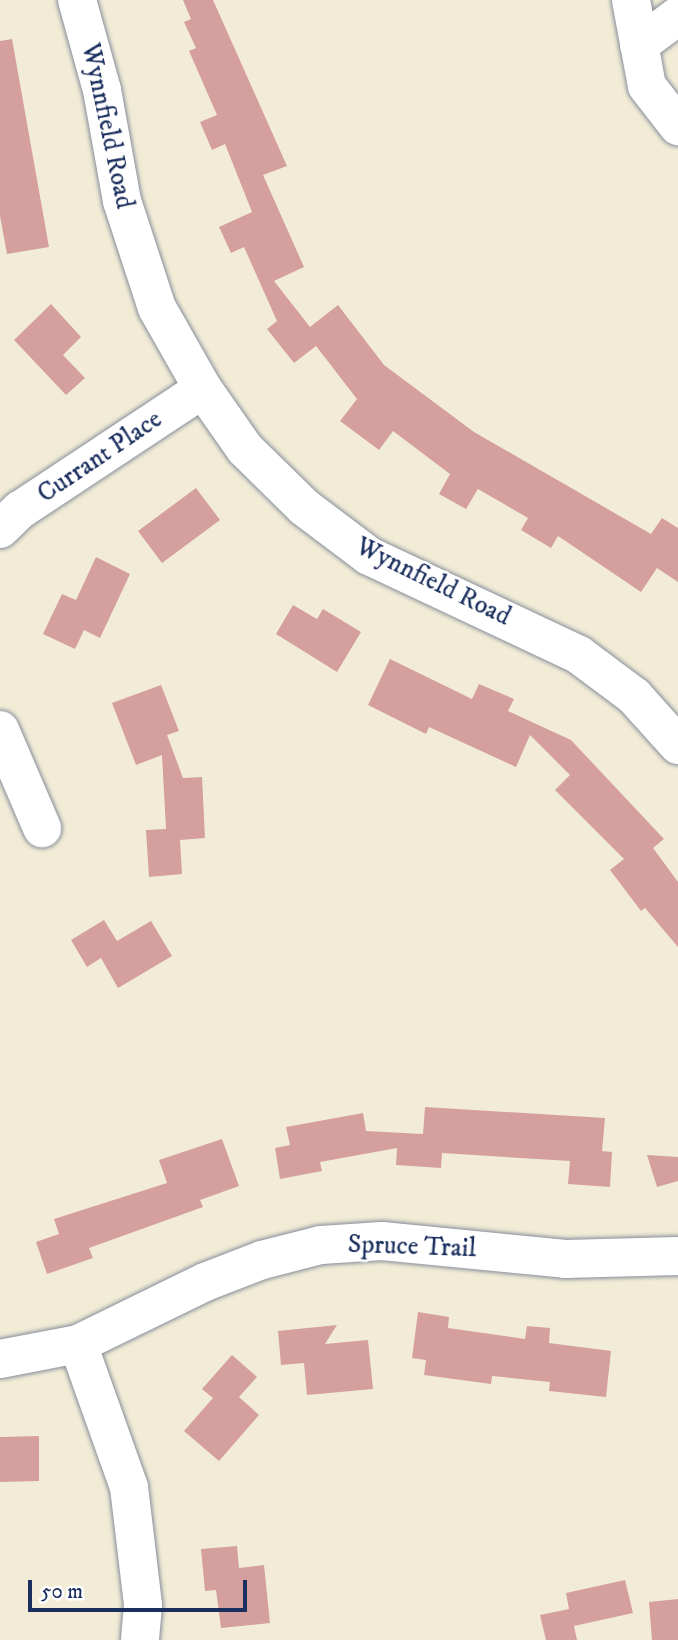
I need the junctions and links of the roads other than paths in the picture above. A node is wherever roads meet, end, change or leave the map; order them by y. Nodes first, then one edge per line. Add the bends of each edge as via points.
1 (77, 0) edge
2 (631, 0) edge
3 (678, 16) edge
4 (639, 46) junction
5 (678, 126) edge
6 (203, 389) junction
7 (0, 529) edge
8 (0, 730) edge
9 (678, 745) edge
10 (42, 828) dead end
11 (678, 1256) edge
12 (78, 1344) junction
13 (0, 1359) edge
14 (140, 1640) edge

1 - 6 street, Wynnfield Road via 103,90 131,231 157,308
2 - 4 street
3 - 4 street
4 - 5 street via 647,86
6 - 7 street, Currant Place via 20,510
6 - 9 street, Wynnfield Road via 244,449 303,507 369,556 579,655 634,696
8 - 10 street
11 - 12 street, Spruce Trail via 565,1259 382,1241 321,1245 261,1260 205,1282
12 - 13 street, Spruce Trail
12 - 14 street via 129,1486 143,1605

